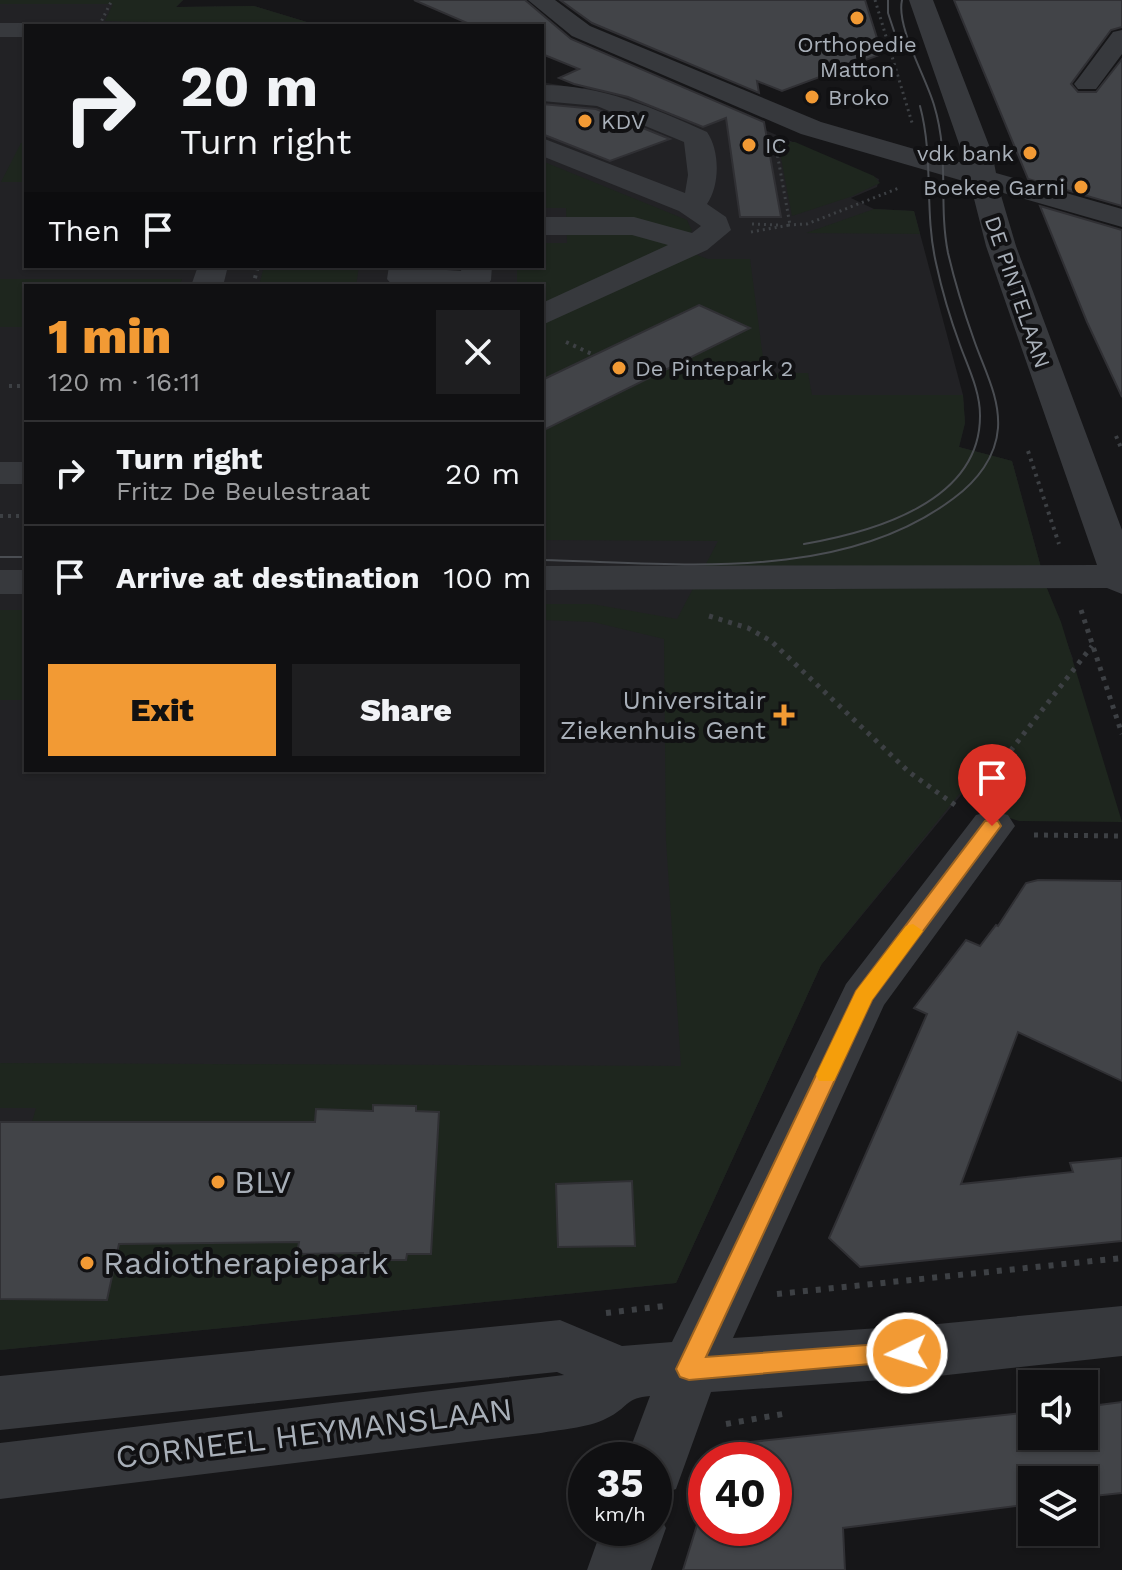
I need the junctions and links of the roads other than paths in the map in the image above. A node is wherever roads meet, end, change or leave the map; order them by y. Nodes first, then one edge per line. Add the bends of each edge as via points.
1 (540, 0) edge
2 (921, 0) edge
3 (0, 30) edge
4 (24, 30) edge
5 (1122, 37) edge
6 (1087, 84) dead end
7 (544, 93) edge
8 (544, 147) edge
9 (984, 180) junction
10 (689, 205) junction
11 (1122, 218) edge
12 (544, 226) edge
13 (696, 244) junction
14 (404, 268) edge
15 (477, 268) edge
16 (553, 323) edge
17 (0, 473) edge
18 (24, 473) edge
19 (544, 578) edge
20 (1121, 579) edge
21 (0, 582) edge
22 (24, 582) edge
23 (978, 818) road end
24 (1122, 1331) edge
25 (689, 1369) junction
26 (619, 1372) junction
27 (0, 1403) edge
28 (663, 1442) edge
29 (0, 1471) edge
30 (628, 1546) edge
31 (619, 1570) edge

1 - 9 street via 581,31 824,137 880,158
2 - 9 street, DE PINTELAAN
3 - 4 street
5 - 6 street
7 - 10 street via 592,94 697,138 703,190
8 - 10 street
9 - 11 street
9 - 20 street, DE PINTELAAN via 1001,246
10 - 13 street via 716,223 716,230
12 - 13 street via 634,226
13 - 16 street
14 - 15 street via 402,279 476,280
17 - 18 street
19 - 20 street
21 - 22 street
23 - 25 street via 863,997
24 - 25 street, CORNEEL HEYMANSLAAN
25 - 26 street, CORNEEL HEYMANSLAAN
25 - 28 street
26 - 27 street, CORNEEL HEYMANSLAAN via 560,1346
26 - 29 street, CORNEEL HEYMANSLAAN via 591,1397 541,1406
30 - 31 street

